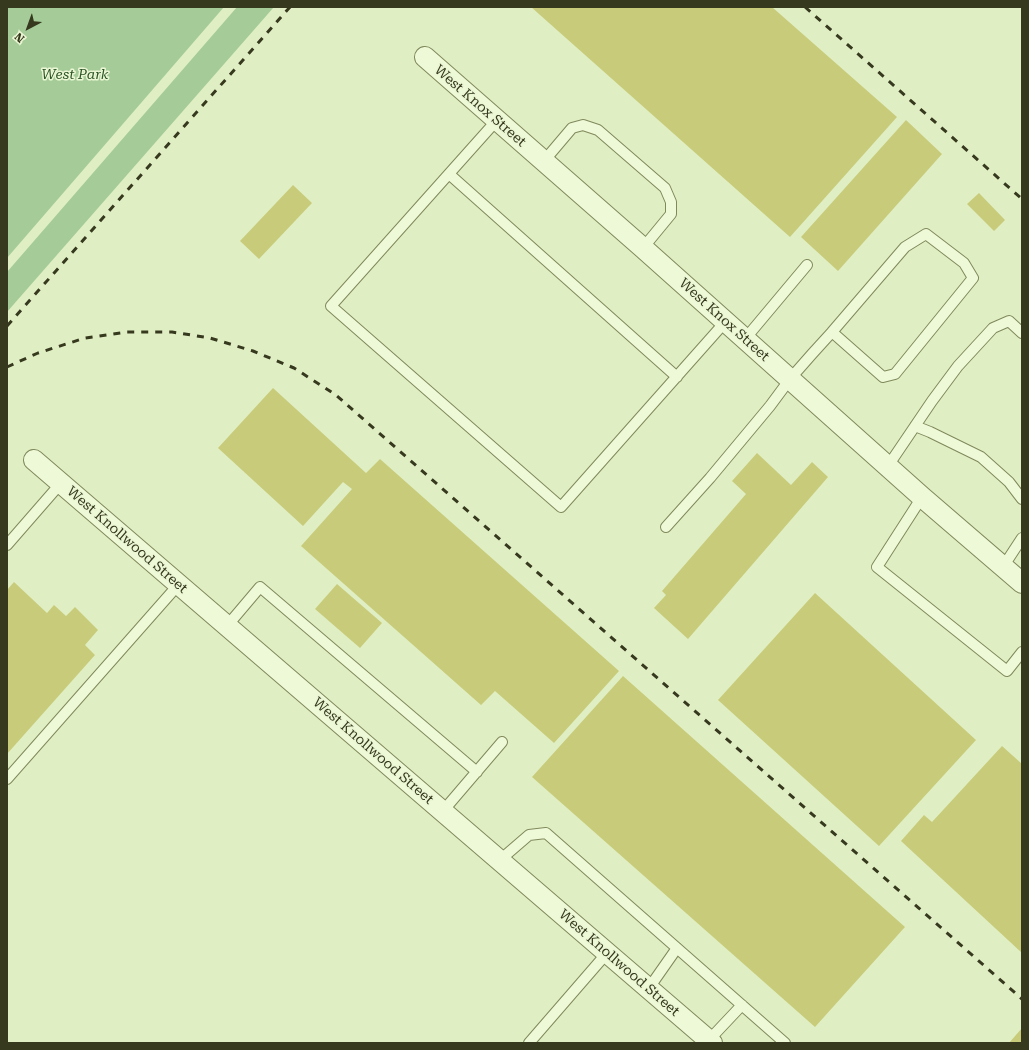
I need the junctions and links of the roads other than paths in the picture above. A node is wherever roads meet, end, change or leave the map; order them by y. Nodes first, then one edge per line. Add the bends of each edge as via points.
1 (424, 57) dead end
2 (497, 120) junction
3 (544, 162) junction
4 (449, 174) junction
5 (643, 248) junction
6 (807, 266) dead end
7 (726, 321) junction
8 (832, 332) junction
9 (1022, 333) edge
10 (745, 339) junction
11 (677, 377) junction
12 (790, 379) junction
13 (915, 426) junction
14 (34, 460) dead end
15 (888, 466) junction
16 (61, 483) junction
17 (922, 497) junction
18 (1022, 499) edge
19 (666, 526) dead end
20 (1022, 538) edge
21 (7, 545) edge
22 (1003, 567) junction
23 (1022, 583) edge
24 (179, 584) junction
25 (227, 626) junction
26 (1022, 652) edge
27 (502, 742) dead end
28 (476, 772) junction
29 (7, 779) edge
30 (443, 811) junction
31 (500, 860) junction
32 (677, 948) junction
33 (607, 953) junction
34 (648, 988) junction
35 (742, 1005) junction
36 (710, 1042) edge
37 (529, 1043) edge
38 (785, 1043) edge

1 - 2 street, West Knox Street
2 - 3 street, West Knox Street
2 - 4 lane
3 - 5 street, West Knox Street
3 - 5 lane via 572,128 583,125 598,130 665,188 671,202 672,214
4 - 11 lane
4 - 11 lane via 331,306 561,507
5 - 7 street, West Knox Street
6 - 10 lane
7 - 10 street, West Knox Street
7 - 11 lane
8 - 8 lane via 883,377 895,374 973,278 964,263 926,234 905,247
8 - 12 lane
9 - 13 lane via 1009,321 994,328 958,366
10 - 12 street, West Knox Street
12 - 15 street, West Knox Street
12 - 19 lane via 710,478
13 - 15 lane
13 - 18 lane via 981,457 1009,482
14 - 16 street, West Knollwood Street
15 - 17 street, West Knox Street
16 - 21 lane
16 - 24 street, West Knollwood Street
17 - 22 street, West Knox Street
17 - 26 lane via 877,567 1007,671
20 - 22 lane
22 - 23 street, West Knox Street
24 - 25 street, West Knollwood Street
24 - 29 lane
25 - 28 lane via 260,587
25 - 30 street, West Knollwood Street
27 - 28 lane
28 - 30 lane
30 - 31 street, West Knollwood Street
31 - 32 lane via 529,835 546,833
31 - 33 street, West Knollwood Street
32 - 34 lane
32 - 35 lane
33 - 34 street, West Knollwood Street
33 - 37 lane
34 - 36 street, West Knollwood Street
35 - 36 lane
35 - 38 lane

